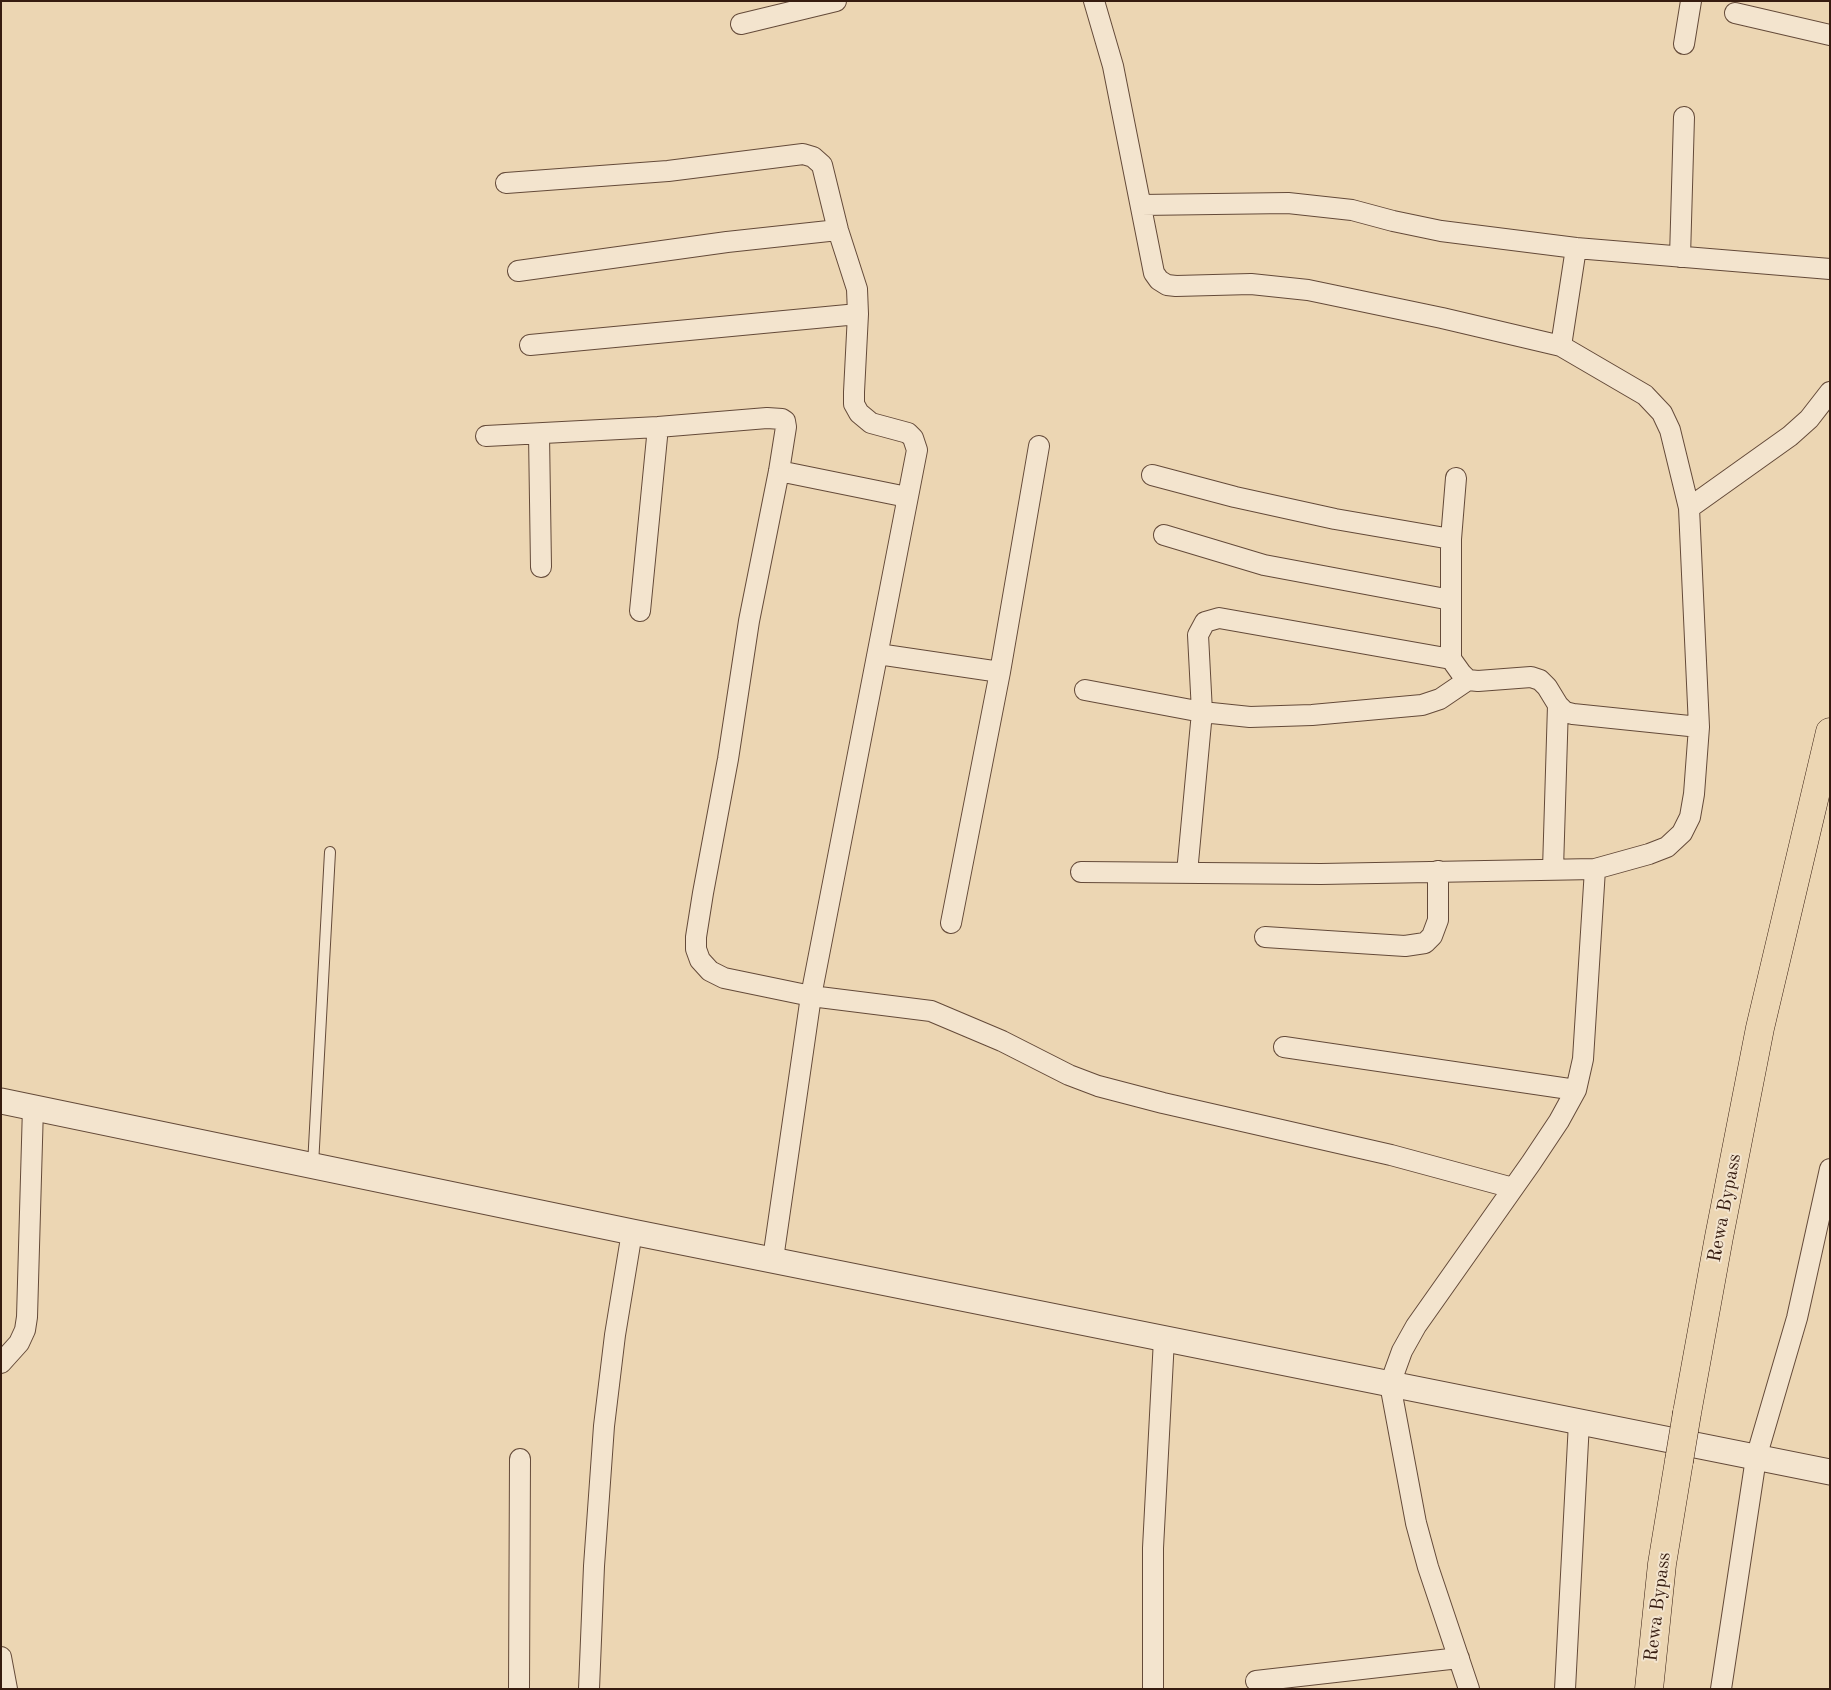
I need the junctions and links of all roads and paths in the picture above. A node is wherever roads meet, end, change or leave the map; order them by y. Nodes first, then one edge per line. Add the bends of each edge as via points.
1 (836, 1) edge
2 (1094, 1) edge
3 (1691, 1) edge
4 (1735, 13) dead end
5 (741, 24) dead end
6 (1830, 35) edge
7 (1684, 44) dead end
8 (1684, 117) dead end
9 (506, 183) dead end
10 (1141, 205) junction
11 (838, 230) junction
12 (1576, 248) junction
13 (1680, 257) junction
14 (1830, 269) edge
15 (518, 271) dead end
16 (858, 314) junction
17 (530, 346) dead end
18 (1561, 346) junction
19 (1830, 392) edge
20 (658, 427) junction
21 (539, 434) junction
22 (486, 436) dead end
23 (1038, 446) dead end
24 (780, 470) junction
25 (1152, 475) dead end
26 (1456, 478) dead end
27 (907, 497) junction
28 (1689, 508) junction
29 (1164, 535) dead end
30 (1451, 539) junction
31 (541, 567) dead end
32 (1451, 600) junction
33 (640, 611) dead end
34 (878, 654) junction
35 (1451, 659) junction
36 (1000, 672) junction
37 (1468, 680) junction
38 (1085, 690) dead end
39 (1558, 705) junction
40 (1202, 712) junction
41 (1699, 727) junction
42 (1830, 732) edge
43 (330, 852) dead end
44 (1553, 869) junction
45 (1595, 869) junction
46 (1438, 871) junction
47 (1081, 872) dead end
48 (1187, 872) junction
49 (951, 923) dead end
50 (1265, 938) dead end
51 (811, 996) junction
52 (1284, 1047) dead end
53 (1576, 1090) junction
54 (1, 1101) edge
55 (33, 1107) junction
56 (312, 1166) junction
57 (1830, 1169) edge
58 (1513, 1188) junction
59 (632, 1232) junction
60 (773, 1259) junction
61 (1164, 1339) junction
62 (1, 1364) edge
63 (1390, 1384) junction
64 (1579, 1422) junction
65 (1756, 1458) junction
66 (520, 1459) dead end
67 (1829, 1472) edge
68 (1, 1657) edge
69 (1459, 1658) junction
70 (1256, 1681) dead end
71 (7, 1689) edge
72 (519, 1689) edge
73 (589, 1689) edge
74 (1153, 1689) edge
75 (1469, 1689) edge
76 (1565, 1689) edge
77 (1649, 1689) edge
78 (1721, 1689) edge

1 - 5 street
2 - 10 street via 1113,66
3 - 7 street
4 - 6 street
8 - 13 street
9 - 11 street via 668,171 803,154 822,165
10 - 12 street via 1297,204 1352,210 1441,231
10 - 18 street via 1154,274 1167,285 1251,284 1308,290
11 - 15 street
11 - 16 street via 857,289
12 - 13 street
12 - 18 street
13 - 14 street
16 - 17 street
16 - 27 street via 854,404 870,423 908,433 912,438 916,450
18 - 28 street via 1645,395 1662,412 1670,430
19 - 28 street via 1809,419 1790,436
20 - 21 street
20 - 24 street via 782,419 786,427
20 - 33 street
21 - 22 street
21 - 31 street
23 - 36 street
24 - 27 street
24 - 51 street via 750,621 696,949 710,972 724,978
25 - 30 street via 1326,517
26 - 30 street
27 - 34 street
28 - 41 street
29 - 32 street via 1264,564
30 - 32 street
32 - 35 street
34 - 36 street
34 - 51 street
35 - 37 street
35 - 40 street via 1218,618 1205,622 1198,636
36 - 49 street
37 - 39 street via 1531,676 1547,687
37 - 40 street via 1440,699 1422,706 1250,717
38 - 40 street
39 - 41 street via 1573,714
39 - 44 street
40 - 48 street
41 - 45 street via 1694,794 1690,817 1682,833 1667,846 1649,854
42 - 77 highway, Rewa Bypass, bridge via 1760,1028 1719,1238 1662,1564
43 - 56 lane
44 - 45 street
44 - 46 street
45 - 53 street via 1583,1059
46 - 48 street via 1321,874
46 - 50 street via 1438,920 1432,936 1424,943 1405,946
47 - 48 street
51 - 58 street via 931,1011 1098,1086 1392,1155
51 - 60 street
52 - 53 street
53 - 58 street
54 - 55 street
55 - 56 street
55 - 62 street via 27,1317 19,1343
56 - 59 street
57 - 65 street via 1797,1318
58 - 63 street via 1416,1326 1402,1351
59 - 60 street
59 - 73 street via 604,1426
60 - 61 street
61 - 63 street
61 - 74 street via 1153,1548
63 - 64 street
63 - 69 street via 1416,1523
64 - 65 street
64 - 76 street
65 - 67 street
65 - 78 street
66 - 72 street
68 - 71 street
69 - 70 street
69 - 75 street

